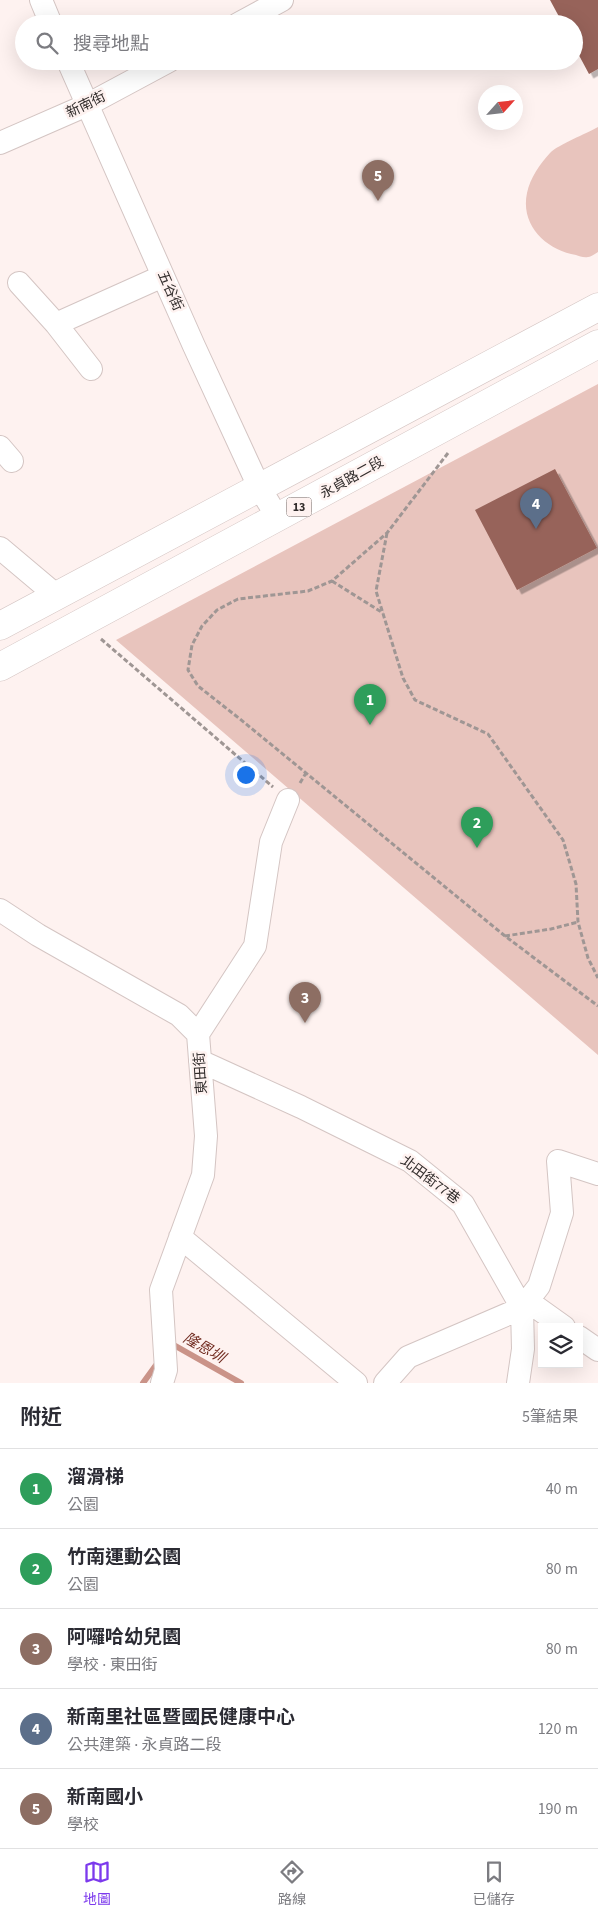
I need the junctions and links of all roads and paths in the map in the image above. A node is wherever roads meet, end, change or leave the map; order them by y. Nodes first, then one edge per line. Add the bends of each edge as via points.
1 (41, 0) edge
2 (282, 0) edge
3 (47, 15) edge
4 (254, 15) edge
5 (72, 70) edge
6 (152, 70) edge
7 (87, 105) junction
8 (0, 143) edge
9 (163, 276) junction
10 (19, 283) dead end
11 (598, 307) edge
12 (56, 324) junction
13 (598, 344) edge
14 (91, 369) dead end
15 (448, 452) dead end
16 (259, 487) junction
17 (278, 518) junction
18 (387, 533) junction
19 (0, 548) edge
20 (332, 582) junction
21 (56, 596) junction
22 (382, 614) junction
23 (0, 626) edge
24 (73, 628) junction
25 (0, 667) edge
26 (288, 800) joint
27 (0, 910) edge
28 (578, 922) junction
29 (505, 936) junction
30 (598, 978) edge
31 (598, 1006) edge
32 (198, 1034) junction
33 (200, 1061) junction
34 (598, 1174) edge
35 (180, 1237) junction
36 (522, 1308) junction
37 (558, 1323) edge
38 (583, 1340) edge
39 (598, 1350) edge
40 (164, 1377) edge
41 (356, 1383) edge
42 (385, 1383) edge
43 (518, 1383) edge

1 - 3 street
2 - 4 street
5 - 7 street, 五谷街
6 - 7 street, 新南街
7 - 8 street, 新南街
7 - 9 street, 五谷街
9 - 12 street
9 - 16 street, 五谷街
10 - 12 street
11 - 16 main road
12 - 14 street
13 - 17 main road, 永貞路二段 / 13
15 - 18 path
16 - 17 street, 五谷街
16 - 21 main road
17 - 24 main road, 永貞路二段 / 13
18 - 20 path
18 - 22 path via 376,591
19 - 21 street
20 - 22 path
20 - 29 path via 308,591 238,599 217,610 202,626 192,645 188,670 198,686
21 - 23 main road
21 - 24 main road
22 - 28 path via 403,678 415,700 488,734 564,840 576,884
24 - 25 main road, 永貞路二段 / 13
24 - 26 path via 97,635
26 - 32 street via 271,842 255,946
27 - 32 street, 東田街 via 179,1015
28 - 29 path
28 - 30 path via 588,958
29 - 31 path
32 - 33 street, 東田街
33 - 35 street, 東田街 via 206,1136 203,1175
33 - 36 street, 北田街77巷 via 410,1161 463,1204
34 - 36 street via 558,1162 562,1213 539,1286
35 - 40 street, 東田街 via 161,1290
35 - 41 street
36 - 37 street via 536,1307
36 - 42 street via 408,1357
36 - 43 street via 523,1349
38 - 39 street

